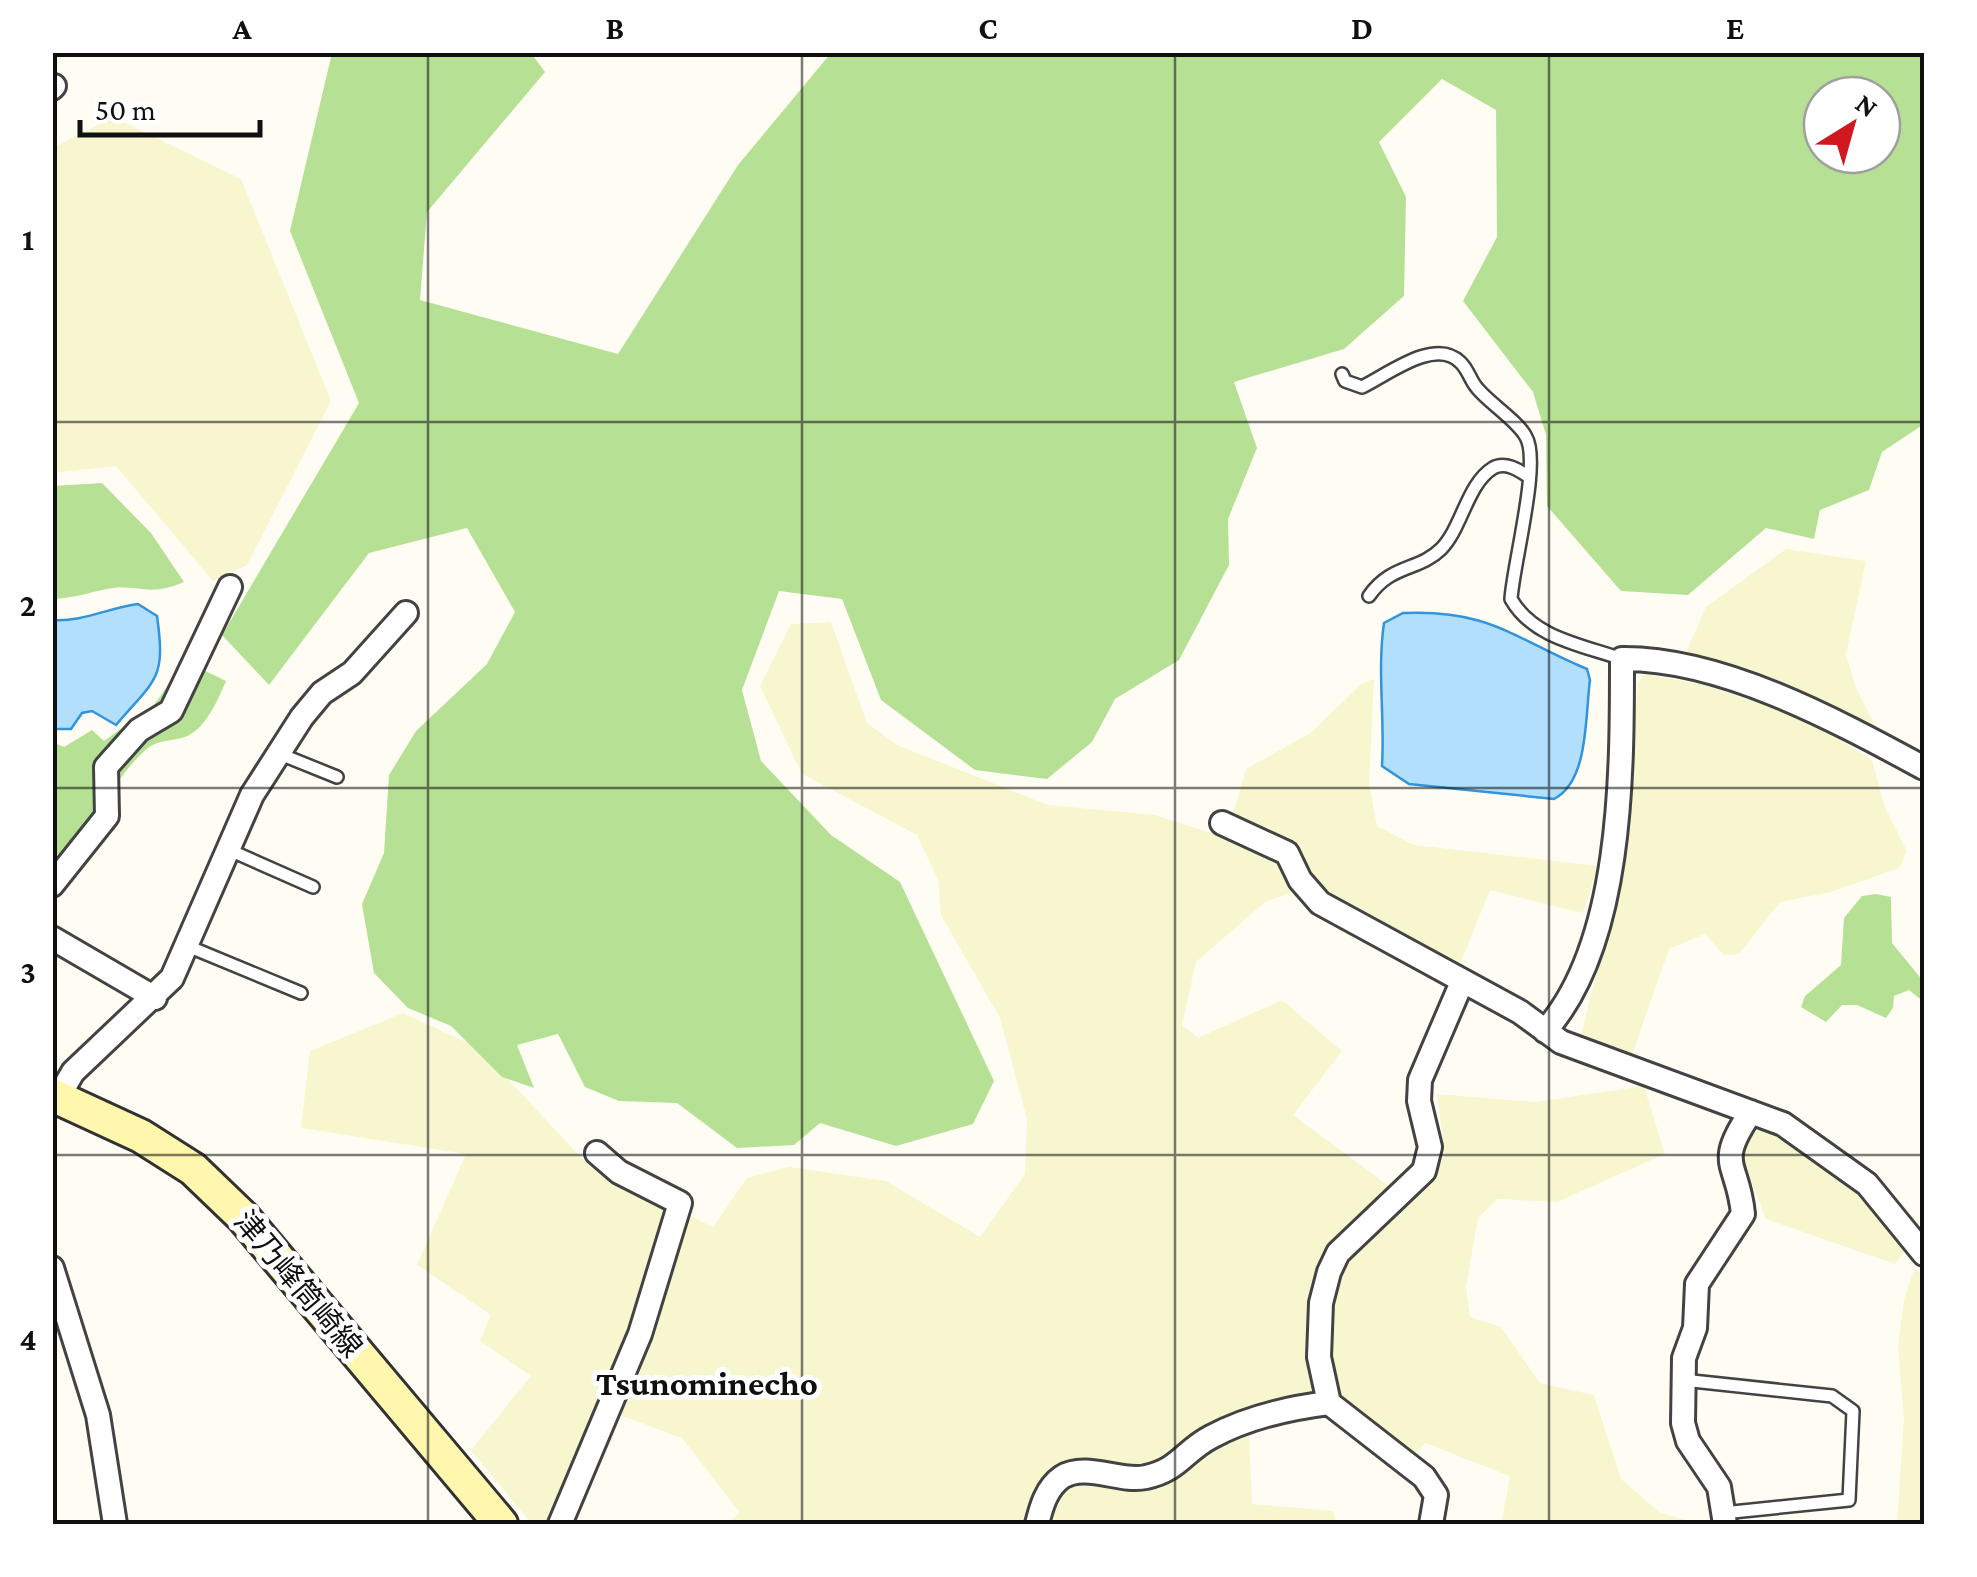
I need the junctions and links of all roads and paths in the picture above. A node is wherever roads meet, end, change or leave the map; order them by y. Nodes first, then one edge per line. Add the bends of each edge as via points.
1 (1342, 374) dead end
2 (1530, 477) junction
3 (230, 587) dead end
4 (1369, 596) dead end
5 (406, 613) dead end
6 (1622, 659) junction
7 (280, 754) junction
8 (1924, 768) edge
9 (337, 777) dead end
10 (1222, 823) dead end
11 (227, 850) junction
12 (52, 885) edge
13 (313, 887) dead end
14 (52, 938) edge
15 (186, 945) junction
16 (1462, 982) junction
17 (301, 993) dead end
18 (154, 998) junction
19 (1545, 1032) junction
20 (56, 1097) edge
21 (1751, 1112) junction
22 (597, 1153) dead end
23 (1924, 1254) edge
24 (52, 1268) edge
25 (1683, 1380) junction
26 (1330, 1403) junction
27 (1724, 1519) edge
28 (114, 1524) edge
29 (501, 1524) edge
30 (560, 1524) edge
31 (1038, 1524) edge
32 (1432, 1524) edge

1 - 2 lane via 1362,388 1426,355 1444,352 1458,359 1477,389 1526,434
2 - 4 lane via 1495,467 1446,544 1394,571
2 - 6 lane via 1511,599 1521,616 1550,635
3 - 12 street via 171,711 138,730 106,767 106,816
5 - 7 street via 352,673 322,693
6 - 8 street via 1674,662 1766,694
6 - 19 street via 1615,841 1584,967 1569,1005
7 - 9 lane
7 - 11 street
10 - 16 street via 1287,853 1320,902
11 - 13 lane
11 - 15 street
14 - 18 street
15 - 17 lane
15 - 18 street via 172,978
16 - 19 street
16 - 26 street via 1420,1080 1418,1101 1430,1148 1424,1171 1338,1253 1329,1272 1319,1357
18 - 20 street via 73,1072
19 - 21 street
20 - 29 main road, 津乃峰筒崎線 via 141,1136 193,1169
21 - 23 street via 1783,1124 1867,1184
21 - 25 street via 1729,1154 1743,1214 1696,1284
22 - 30 street via 680,1203 640,1334
24 - 28 street via 98,1415
25 - 27 street via 1688,1441 1710,1468
25 - 27 lane via 1832,1396 1852,1411 1849,1500
26 - 31 street via 1279,1409 1208,1438 1173,1470 1140,1479 1081,1472 1062,1477 1044,1497
26 - 32 street via 1424,1477 1436,1495

